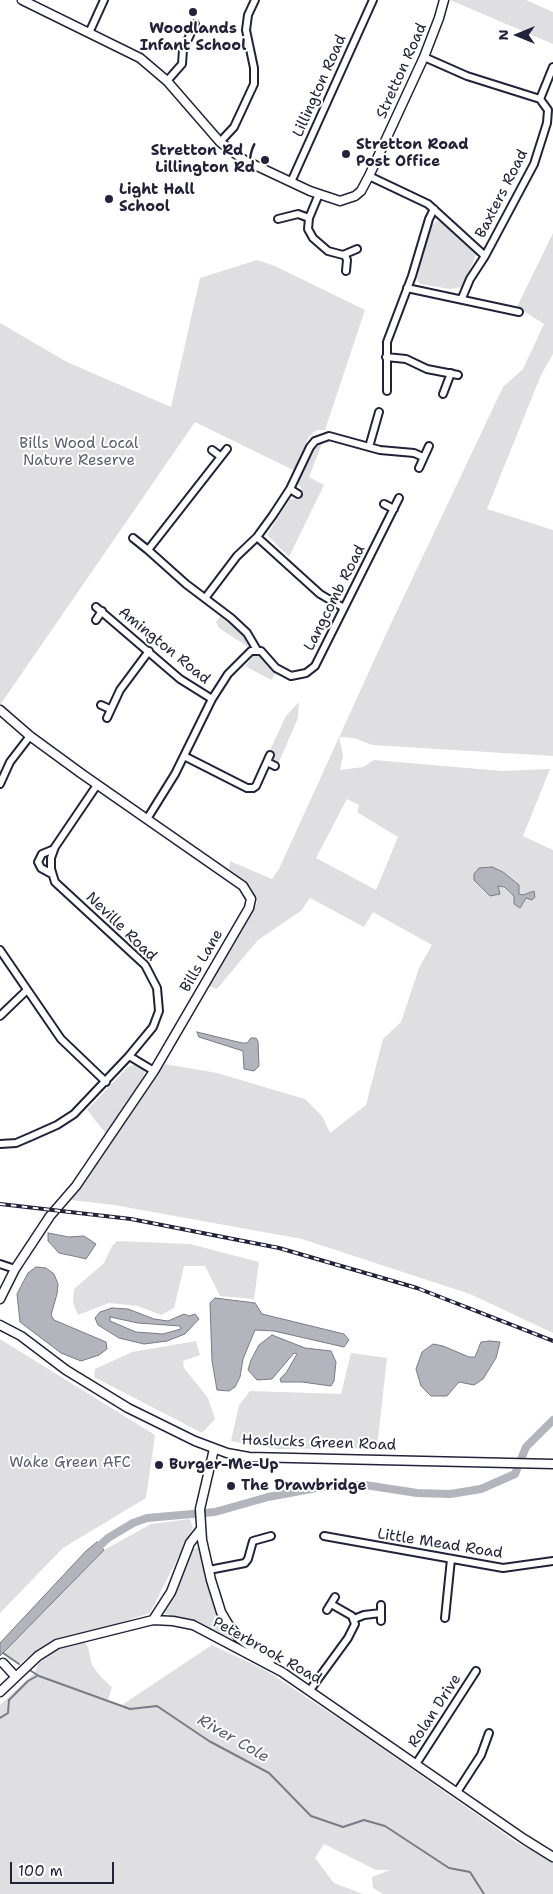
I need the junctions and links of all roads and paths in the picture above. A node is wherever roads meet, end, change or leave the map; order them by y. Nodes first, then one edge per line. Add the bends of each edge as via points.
1 (22, 0) edge
2 (104, 0) edge
3 (255, 0) edge
4 (373, 0) edge
5 (444, 0) edge
6 (195, 24) dead end
7 (89, 33) junction
8 (424, 57) junction
9 (553, 67) edge
10 (167, 81) junction
11 (540, 99) junction
12 (220, 142) junction
13 (370, 176) junction
14 (291, 182) junction
15 (319, 194) junction
16 (434, 209) junction
17 (309, 218) junction
18 (278, 219) dead end
19 (356, 249) dead end
20 (345, 255) junction
21 (485, 256) junction
22 (346, 271) dead end
23 (407, 288) junction
24 (462, 298) junction
25 (519, 312) dead end
26 (386, 357) junction
27 (450, 373) junction
28 (458, 375) dead end
29 (387, 391) dead end
30 (443, 394) dead end
31 (379, 412) dead end
32 (429, 446) dead end
33 (369, 447) junction
34 (227, 449) dead end
35 (212, 450) dead end
36 (220, 456) junction
37 (423, 457) junction
38 (419, 468) dead end
39 (290, 489) junction
40 (298, 494) dead end
41 (399, 498) dead end
42 (384, 504) dead end
43 (394, 509) junction
44 (257, 537) junction
45 (132, 538) dead end
46 (148, 550) junction
47 (206, 598) junction
48 (96, 607) dead end
49 (344, 608) junction
50 (102, 611) junction
51 (96, 620) dead end
52 (257, 650) junction
53 (149, 651) junction
54 (212, 699) junction
55 (101, 705) dead end
56 (110, 709) junction
57 (0, 710) edge
58 (107, 718) dead end
59 (30, 736) junction
60 (270, 755) dead end
61 (184, 756) junction
62 (267, 762) junction
63 (275, 766) dead end
64 (0, 784) edge
65 (97, 785) junction
66 (147, 819) junction
67 (54, 849) junction
68 (52, 874) junction
69 (0, 950) edge
70 (28, 990) junction
71 (0, 1016) edge
72 (129, 1056) junction
73 (154, 1071) junction
74 (106, 1082) junction
75 (0, 1144) edge
76 (0, 1264) edge
77 (15, 1269) junction
78 (0, 1299) edge
79 (0, 1325) edge
80 (214, 1449) junction
81 (553, 1464) edge
82 (201, 1529) junction
83 (271, 1536) dead end
84 (324, 1536) dead end
85 (451, 1559) junction
86 (553, 1561) edge
87 (209, 1570) junction
88 (335, 1598) dead end
89 (381, 1605) dead end
90 (445, 1618) dead end
91 (354, 1619) junction
92 (153, 1620) junction
93 (3, 1662) dead end
94 (476, 1671) dead end
95 (282, 1672) junction
96 (15, 1676) junction
97 (310, 1690) junction
98 (0, 1692) edge
99 (489, 1733) dead end
100 (416, 1764) junction
101 (457, 1792) junction
102 (553, 1857) edge

1 - 7 street
2 - 7 street
3 - 12 street via 246,30 254,84 234,127
4 - 14 street, Lillington Road
5 - 8 street, Stretton Road
6 - 10 street via 183,50 182,64
7 - 10 street via 140,58
8 - 11 street via 476,79
8 - 13 street, Stretton Road
9 - 11 street
10 - 12 street
11 - 21 street, Baxters Road via 548,110 547,123 534,164
12 - 14 street via 244,160
13 - 15 street, Stretton Road via 361,191 348,199 340,201
13 - 16 street, Baxters Road
14 - 15 street
15 - 17 street
16 - 21 street, Baxters Road
16 - 23 street
17 - 18 street via 298,214
17 - 20 street via 308,228 321,246
19 - 20 street
20 - 22 street
21 - 24 street
23 - 24 street
23 - 26 street via 390,334
24 - 25 street
26 - 27 street via 406,359 427,369
26 - 29 street
27 - 28 street
27 - 30 street
31 - 33 street
32 - 37 street
33 - 37 street
33 - 39 street via 324,436 310,447
34 - 36 street
35 - 36 street
36 - 46 street
37 - 38 street
39 - 40 street
39 - 44 street
41 - 43 street, Langcomb Road
42 - 43 street
43 - 49 street, Langcomb Road
44 - 47 street via 237,556
44 - 49 street via 314,588
45 - 46 street, Langcomb Road
46 - 47 street, Langcomb Road
47 - 52 street, Langcomb Road via 247,633
48 - 50 street, Amington Road
49 - 52 street, Langcomb Road via 315,666 306,674 291,676 283,673
50 - 51 street, Amington Road
50 - 53 street, Amington Road
52 - 54 street via 251,651 228,674
53 - 54 street, Amington Road via 180,679
53 - 56 street
54 - 61 street
55 - 56 street
56 - 58 street
57 - 59 street, Bills Lane
59 - 64 street via 10,762
59 - 65 street, Bills Lane
60 - 62 street
61 - 62 street via 247,788 256,786
61 - 66 street
62 - 63 street
65 - 66 street, Bills Lane
65 - 67 street, Neville Road
66 - 73 street, Bills Lane via 244,886 251,898 249,908
67 - 68 street, Neville Road via 50,858
67 - 68 street, Neville Road via 42,854 38,862 41,868
68 - 72 street, Neville Road via 55,882 145,965 152,976 159,1010 153,1027
69 - 70 street
70 - 71 street
70 - 74 street via 61,1039
72 - 73 street
72 - 74 street, Neville Road
73 - 77 street, Bills Lane
74 - 75 street, Neville Road via 74,1114 57,1125 16,1143
76 - 77 street
77 - 78 street, Bills Lane
79 - 80 street, Haslucks Green Road via 22,1336 66,1370 128,1408
80 - 81 street, Haslucks Green Road via 249,1457
80 - 82 street via 200,1514
82 - 87 street
82 - 92 street via 190,1543 171,1592
83 - 87 street via 253,1541 245,1562
84 - 85 street, Little Mead Road
85 - 86 street, Little Mead Road via 504,1568
85 - 90 street
87 - 95 street via 221,1612 228,1624 239,1638
88 - 91 street via 329,1607
89 - 91 street via 381,1617 364,1615
91 - 97 street via 353,1630
92 - 95 street, Peterbrook Road via 193,1625
92 - 96 street, Peterbrook Road via 57,1644
93 - 96 street
94 - 100 street, Rolan Drive
95 - 97 street, Peterbrook Road
96 - 98 street, Peterbrook Road
97 - 100 street, Peterbrook Road
99 - 101 street via 481,1755
100 - 101 street, Peterbrook Road
101 - 102 street, Peterbrook Road

